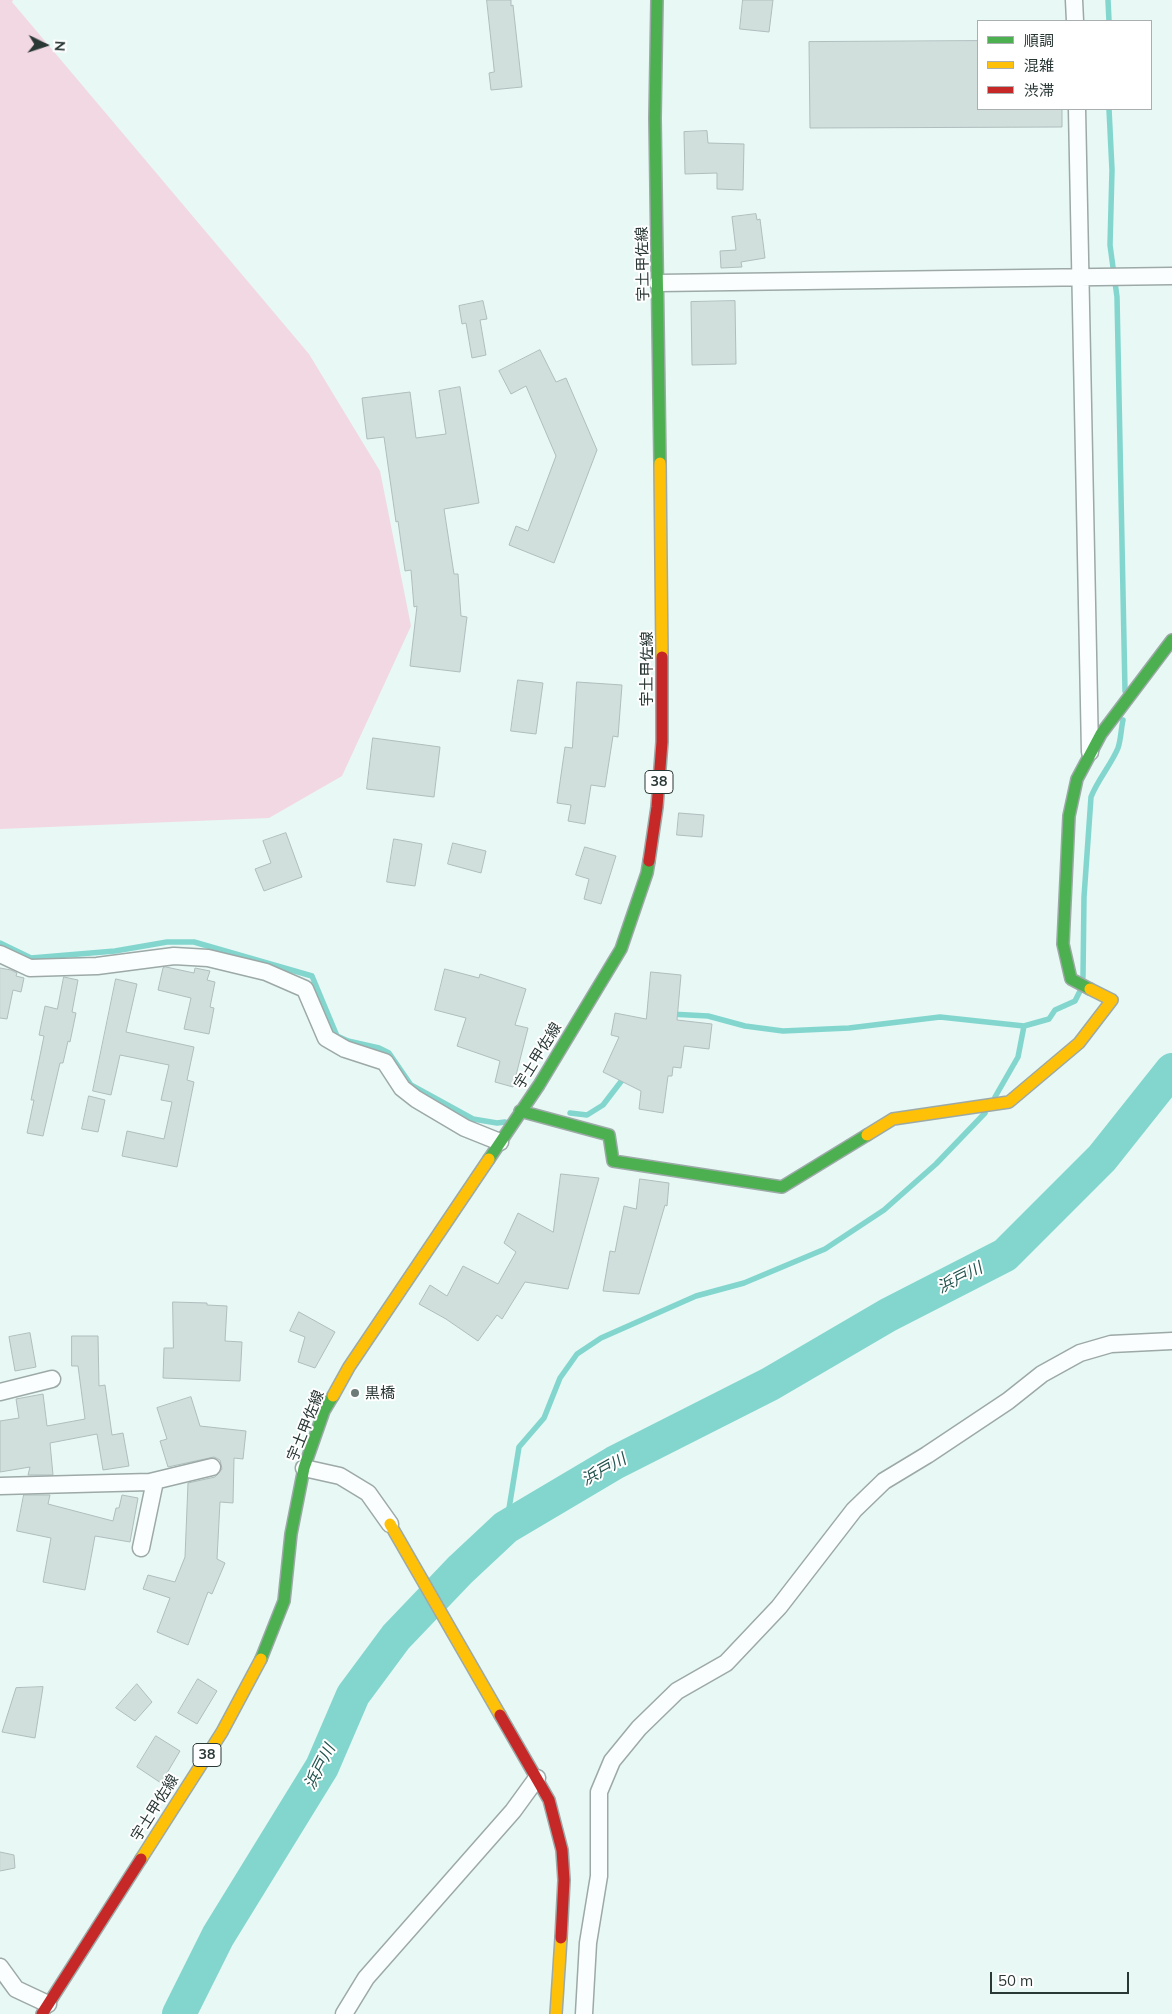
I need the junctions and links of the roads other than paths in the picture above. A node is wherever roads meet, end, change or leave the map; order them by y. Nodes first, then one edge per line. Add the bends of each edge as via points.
1 (657, 0) edge
2 (1074, 0) edge
3 (1075, 20) edge
4 (1076, 110) edge
5 (1080, 276) junction
6 (1172, 276) edge
7 (658, 283) junction
8 (1172, 640) edge
9 (1090, 754) junction
10 (0, 954) edge
11 (520, 1112) junction
12 (500, 1142) junction
13 (1172, 1340) edge
14 (52, 1378) dead end
15 (0, 1392) edge
16 (212, 1467) dead end
17 (304, 1468) junction
18 (155, 1481) junction
19 (0, 1486) edge
20 (390, 1524) joint
21 (141, 1548) dead end
22 (538, 1778) junction
23 (0, 1967) edge
24 (45, 2009) edge
25 (344, 2014) edge
26 (556, 2014) edge
27 (584, 2014) edge

1 - 7 main road, 宇土甲佐線 / 38
2 - 3 street
4 - 5 street
5 - 6 street
5 - 7 street
5 - 9 street
7 - 11 main road, 宇土甲佐線 / 38 via 662,742 647,873 621,949
8 - 9 main road via 1101,734
9 - 11 main road via 1077,779 1069,816 1063,944 1071,980 1112,1000 1078,1043 1009,1102 893,1119 782,1187 613,1161 609,1135
10 - 12 street via 30,968 97,966 174,956 208,958 266,972 305,989 326,1038 345,1049 385,1062 402,1088 416,1099 465,1128
11 - 12 main road, 宇土甲佐線 / 38
12 - 17 main road, 宇土甲佐線 / 38 via 349,1367 324,1411
13 - 27 street via 1111,1344 1080,1353 1042,1374 952,1439 884,1481 854,1510 779,1607 726,1663 677,1691 639,1728 612,1761 599,1792 599,1876 588,1943
14 - 15 street
16 - 18 street
17 - 20 street via 340,1476 368,1493
17 - 24 main road, 宇土甲佐線 / 38 via 291,1534 284,1601 267,1648 222,1732
18 - 19 street
18 - 21 street
20 - 22 main road
22 - 25 street via 513,1811 366,1978
22 - 26 main road via 549,1800 562,1850 564,1880
23 - 24 street via 16,1989

